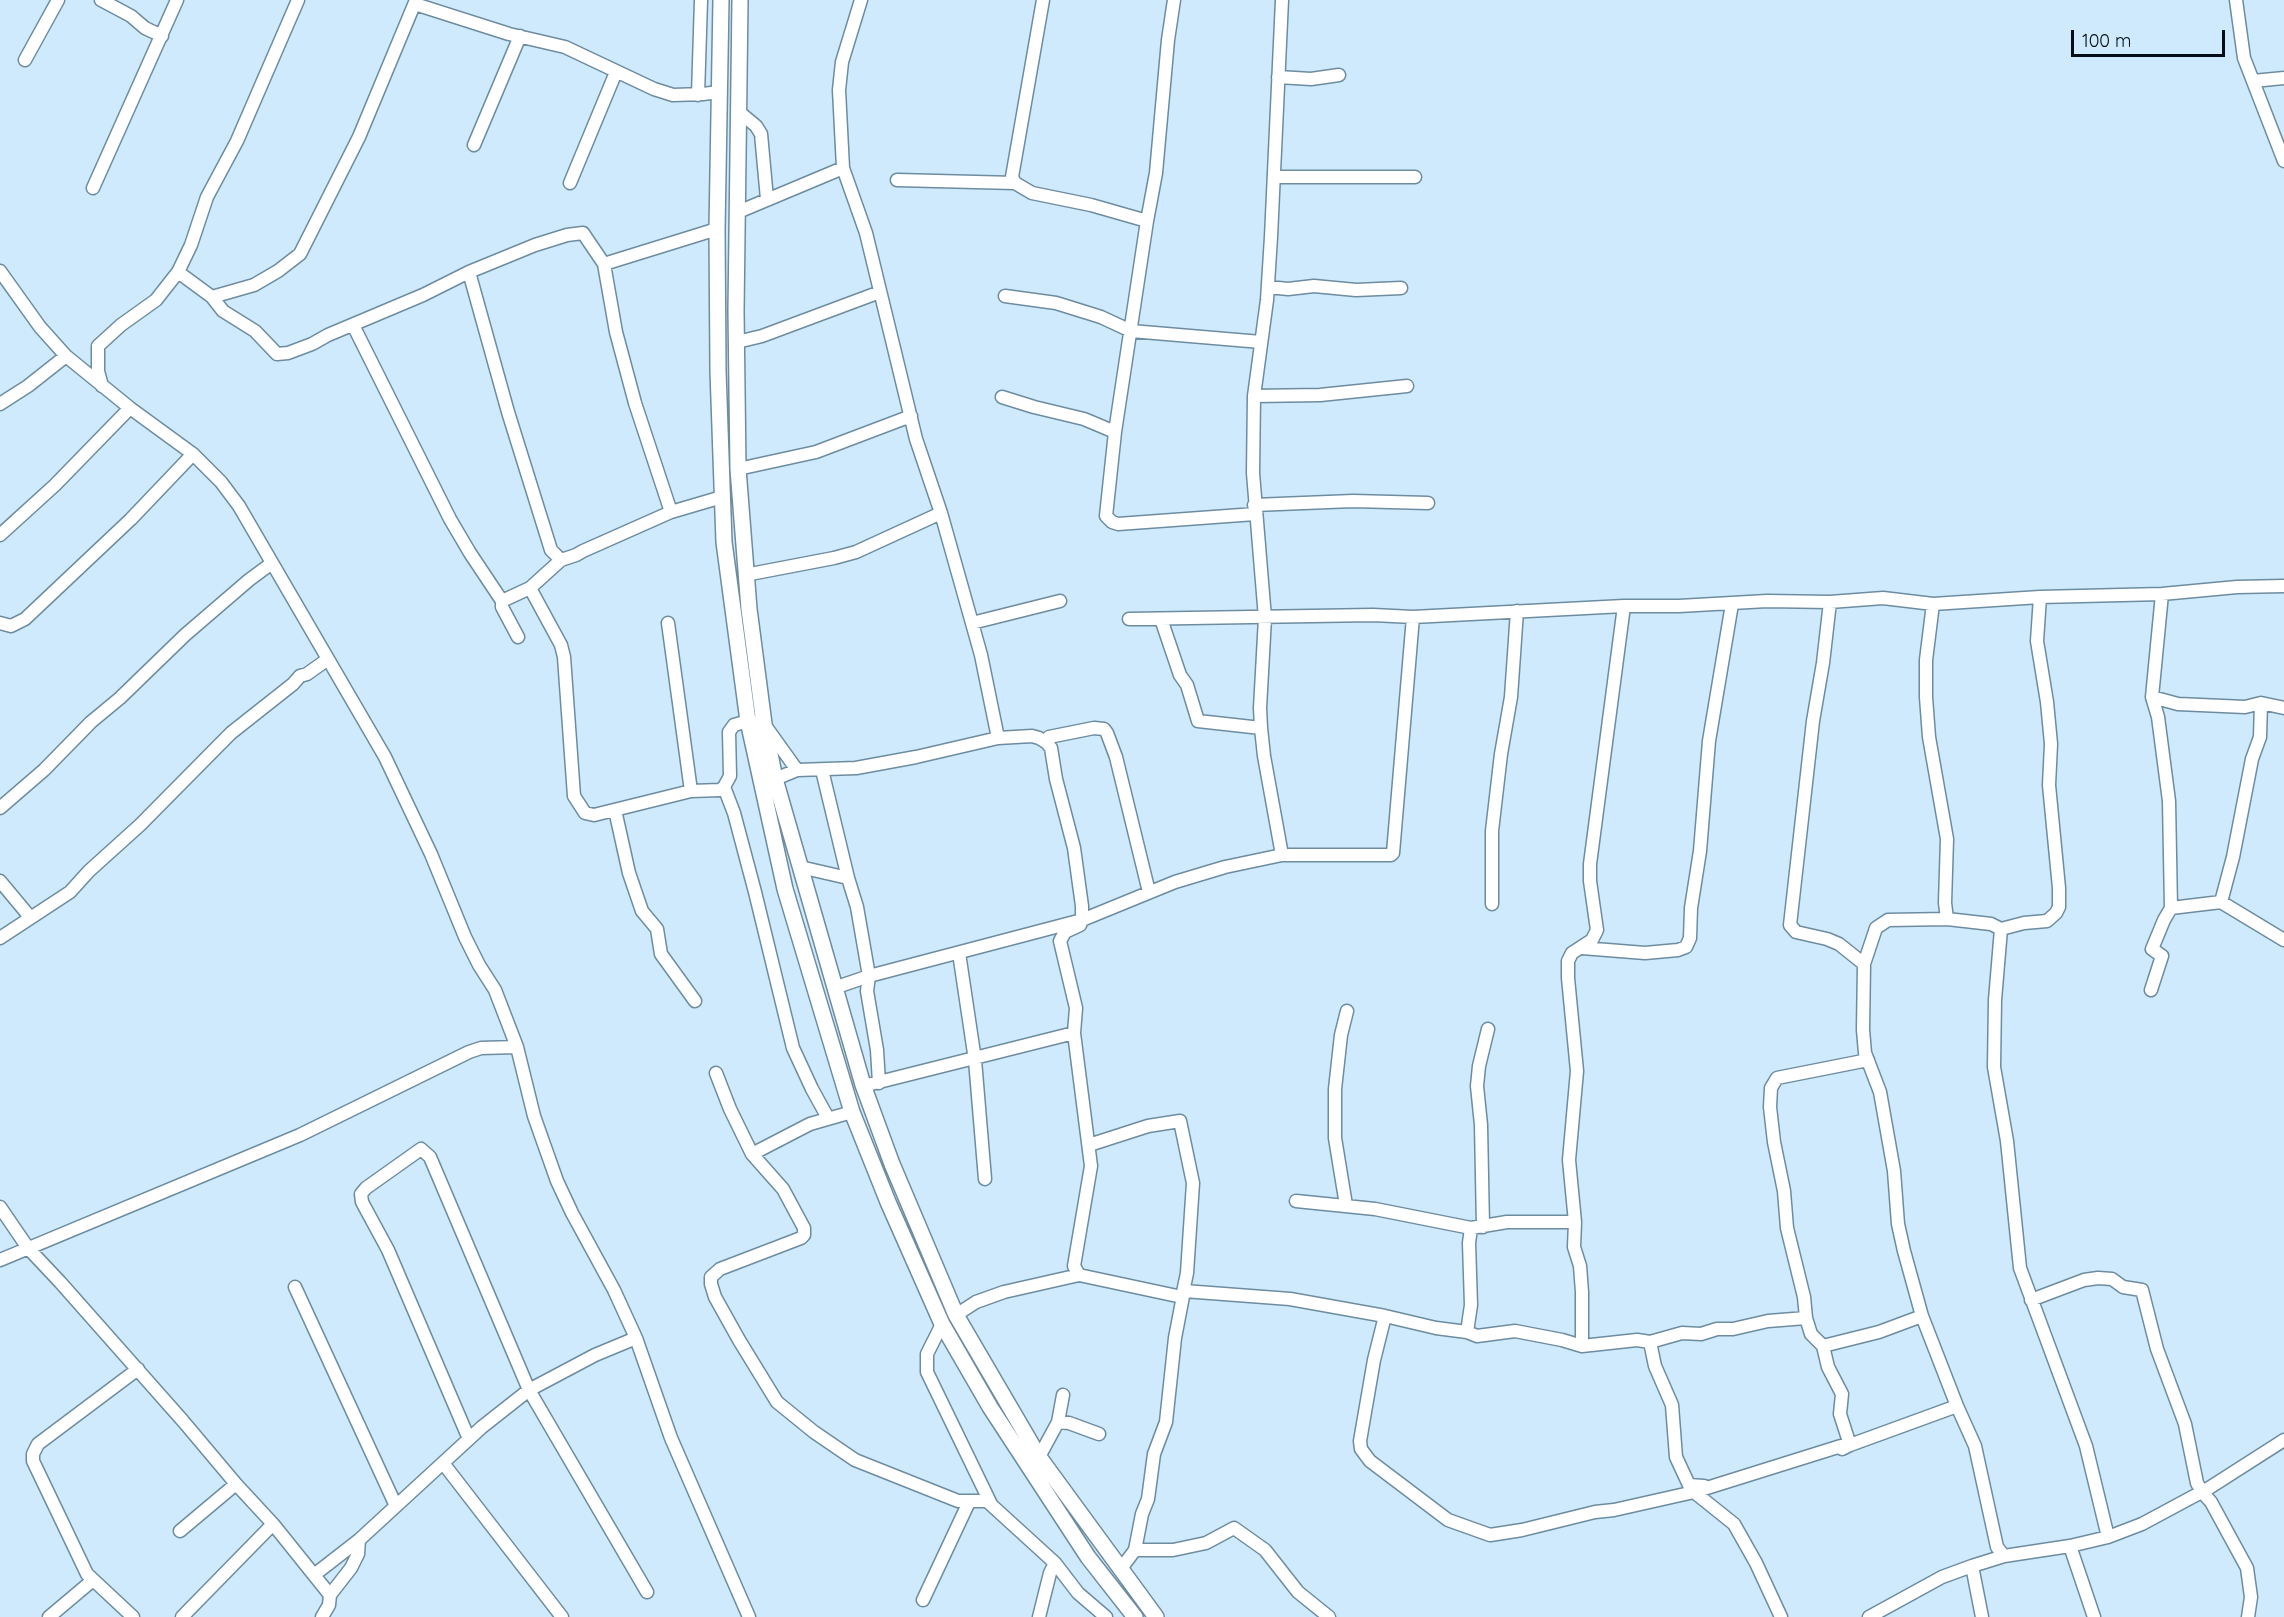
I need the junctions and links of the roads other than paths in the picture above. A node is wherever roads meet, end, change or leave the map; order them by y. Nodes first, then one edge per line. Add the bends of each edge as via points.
1 (58, 0) edge
2 (100, 0) edge
3 (177, 0) edge
4 (298, 0) edge
5 (701, 0) edge
6 (721, 0) edge
7 (740, 0) edge
8 (861, 0) edge
9 (1044, 0) edge
10 (1174, 0) edge
11 (1282, 0) edge
12 (2236, 0) edge
13 (415, 2) edge
14 (162, 36) junction
15 (520, 36) junction
16 (25, 60) dead end
17 (616, 72) junction
18 (1339, 75) dead end
19 (1278, 77) junction
20 (2284, 78) edge
21 (2253, 81) junction
22 (719, 92) junction
23 (698, 94) junction
24 (738, 111) junction
25 (474, 145) dead end
26 (2284, 161) edge
27 (843, 168) junction
28 (1274, 177) junction
29 (1414, 177) dead end
30 (897, 180) dead end
31 (570, 183) dead end
32 (1015, 183) junction
33 (93, 188) dead end
34 (766, 199) junction
35 (738, 212) junction
36 (1146, 221) junction
37 (717, 229) junction
38 (604, 264) junction
39 (0, 271) edge
40 (178, 272) junction
41 (469, 272) junction
42 (1268, 287) junction
43 (1401, 288) dead end
44 (880, 292) junction
45 (1005, 296) dead end
46 (212, 297) junction
47 (353, 325) junction
48 (1131, 331) junction
49 (736, 342) junction
50 (1262, 342) junction
51 (66, 356) junction
52 (102, 386) junction
53 (1407, 386) dead end
54 (1254, 396) junction
55 (1002, 397) dead end
56 (0, 404) edge
57 (130, 408) junction
58 (910, 416) junction
59 (1115, 432) junction
60 (193, 454) junction
61 (738, 469) junction
62 (722, 497) junction
63 (1428, 503) dead end
64 (1254, 510) junction
65 (671, 512) junction
66 (941, 513) junction
67 (0, 535) edge
68 (561, 560) junction
69 (272, 563) junction
70 (745, 575) junction
71 (2284, 586) edge
72 (530, 588) junction
73 (2162, 594) junction
74 (2040, 597) junction
75 (502, 601) junction
76 (1060, 601) dead end
77 (1830, 602) junction
78 (1732, 604) junction
79 (1933, 604) junction
80 (1624, 606) junction
81 (1517, 611) junction
82 (1265, 618) junction
83 (1413, 618) junction
84 (1130, 619) dead end
85 (1161, 619) junction
86 (668, 623) dead end
87 (972, 623) junction
88 (5, 624) edge
89 (0, 634) edge
90 (518, 637) dead end
91 (328, 659) junction
92 (2152, 697) junction
93 (2261, 703) junction
94 (2284, 708) edge
95 (756, 722) junction
96 (1261, 729) junction
97 (998, 738) junction
98 (1047, 743) junction
99 (796, 770) junction
100 (822, 770) junction
101 (774, 779) junction
102 (724, 787) junction
103 (691, 790) junction
104 (0, 808) edge
105 (615, 810) junction
106 (1282, 855) junction
107 (800, 867) junction
108 (848, 878) junction
109 (0, 881) edge
110 (1149, 892) junction
111 (2221, 902) junction
112 (1492, 904) dead end
113 (2171, 908) junction
114 (30, 917) junction
115 (1947, 919) junction
116 (1082, 920) junction
117 (2001, 929) junction
118 (0, 938) edge
119 (2284, 940) edge
120 (1582, 948) junction
121 (959, 953) junction
122 (1864, 964) junction
123 (869, 976) junction
124 (834, 988) junction
125 (2151, 990) dead end
126 (695, 1001) dead end
127 (1347, 1011) dead end
128 (1488, 1029) dead end
129 (1074, 1033) junction
130 (517, 1047) junction
131 (975, 1060) junction
132 (1868, 1060) junction
133 (716, 1073) dead end
134 (879, 1083) junction
135 (863, 1085) junction
136 (852, 1112) junction
137 (828, 1118) junction
138 (1089, 1145) junction
139 (752, 1154) junction
140 (985, 1179) dead end
141 (1296, 1201) dead end
142 (1346, 1205) junction
143 (0, 1207) edge
144 (1575, 1222) junction
145 (1477, 1227) junction
146 (28, 1248) junction
147 (0, 1260) edge
148 (1079, 1275) junction
149 (295, 1287) dead end
150 (1182, 1297) junction
151 (2031, 1300) junction
152 (956, 1315) junction
153 (1385, 1316) junction
154 (1922, 1316) junction
155 (1806, 1318) junction
156 (942, 1324) junction
157 (1467, 1332) junction
158 (636, 1338) junction
159 (1650, 1342) junction
160 (1582, 1346) junction
161 (1823, 1346) junction
162 (138, 1369) junction
163 (529, 1390) junction
164 (1063, 1395) dead end
165 (1957, 1406) junction
166 (1058, 1422) junction
167 (1099, 1434) dead end
168 (469, 1439) junction
169 (2284, 1440) edge
170 (1850, 1445) junction
171 (1039, 1457) junction
172 (443, 1463) junction
173 (236, 1484) junction
174 (1708, 1486) junction
175 (2205, 1490) junction
176 (1694, 1492) junction
177 (969, 1502) junction
178 (991, 1504) junction
179 (396, 1506) junction
180 (273, 1524) junction
181 (180, 1531) dead end
182 (2108, 1537) junction
183 (359, 1540) junction
184 (2070, 1546) junction
185 (1135, 1550) junction
186 (2001, 1551) junction
187 (1055, 1563) junction
188 (1972, 1566) junction
189 (1120, 1570) junction
190 (314, 1575) junction
191 (93, 1580) junction
192 (647, 1592) dead end
193 (330, 1595) junction
194 (922, 1600) dead end
195 (49, 1617) edge
196 (133, 1617) edge
197 (182, 1617) edge
198 (322, 1617) edge
199 (562, 1617) edge
200 (749, 1617) edge
201 (1039, 1617) edge
202 (1106, 1617) edge
203 (1135, 1617) edge
204 (1156, 1617) edge
205 (1329, 1617) edge
206 (1781, 1617) edge
207 (1869, 1617) edge
208 (1982, 1617) edge
209 (2094, 1617) edge
210 (2248, 1617) edge

1 - 16 street
2 - 14 street
3 - 14 street
4 - 40 street via 237,141 207,197
5 - 23 street
6 - 22 main road
7 - 24 main road
8 - 27 street via 842,62 839,90
9 - 32 street via 1012,177
10 - 36 street via 1156,173
11 - 19 street
12 - 21 street via 2244,58
13 - 15 street
13 - 46 street via 359,137 300,254 254,285
14 - 33 street
15 - 17 street via 565,47
15 - 25 street
17 - 23 street via 673,95
17 - 31 street
18 - 19 street via 1311,79
19 - 28 street
20 - 21 street
21 - 26 street
22 - 23 street
22 - 37 main road
24 - 34 street via 761,134
24 - 35 main road
27 - 34 street
27 - 44 street via 866,233
28 - 29 street
28 - 42 street
30 - 32 street
32 - 36 street via 1032,193
34 - 35 street
35 - 49 main road
36 - 48 street
37 - 38 street
37 - 62 main road
38 - 41 street via 583,233 535,245
38 - 65 street via 616,332 635,403
39 - 51 street
40 - 46 street
40 - 52 street via 156,300 98,346
41 - 47 street
41 - 68 street via 549,546
42 - 43 street
42 - 50 street
44 - 49 street
44 - 58 street
45 - 48 street via 1056,303
46 - 47 street via 223,311 255,331 278,354
47 - 75 street via 450,519
48 - 50 street
48 - 59 street
49 - 61 main road
50 - 54 street
51 - 52 street
51 - 56 street
52 - 57 street
53 - 54 street via 1320,395
54 - 64 street
55 - 59 street via 1084,419
57 - 60 street
57 - 67 street
58 - 61 street via 816,452
58 - 66 street
59 - 64 street via 1106,516 1112,522
60 - 69 street via 239,506
60 - 88 street via 66,582 25,619
61 - 70 main road
62 - 65 street
62 - 95 main road via 724,542
63 - 64 street via 1353,501
64 - 82 street
65 - 68 street
66 - 70 street via 856,552
66 - 87 street
68 - 72 street
69 - 91 street
69 - 104 street via 185,635
70 - 95 main road
71 - 73 street
72 - 75 street
72 - 105 street via 564,657 574,796 585,813
73 - 74 street
73 - 92 street
74 - 79 street
74 - 117 street via 2037,641 2051,744 2049,785 2059,907 2047,921
75 - 90 street
76 - 87 street
77 - 78 street
77 - 79 street via 1883,598
77 - 122 street via 1790,925 1796,932 1839,944
78 - 80 street
78 - 120 street via 1709,741 1690,938 1686,947 1678,950 1645,953
79 - 115 street via 1926,697 1947,839
80 - 81 street
80 - 120 street via 1590,864 1597,930
81 - 83 street
81 - 112 street via 1511,697 1492,831
82 - 83 street
82 - 85 street
82 - 96 street
83 - 106 street via 1393,853
84 - 85 street
85 - 96 street via 1198,720
86 - 103 street
87 - 97 street
88 - 89 street
91 - 114 street via 300,676 231,733 70,892
91 - 130 street via 385,757 465,937 495,990
92 - 93 street via 2178,704 2245,707
92 - 113 street via 2169,801
93 - 94 street
93 - 111 street via 2260,737
95 - 99 street
95 - 101 main road
95 - 102 street via 734,725 729,732 730,776
95 - 136 main road via 785,889
96 - 106 street
97 - 98 street via 1032,736
97 - 100 street via 916,758
98 - 110 street via 1049,737 1094,728 1107,733
98 - 116 street via 1074,848
99 - 100 street
99 - 101 street
100 - 108 street
101 - 107 main road
102 - 103 street
102 - 137 street via 755,891 794,1048
103 - 105 street
105 - 126 street via 642,911 657,929 661,954
106 - 110 street via 1225,867
107 - 108 street
107 - 124 main road
108 - 123 street
109 - 114 street
110 - 116 street
111 - 113 street
111 - 119 street
113 - 125 street via 2152,950 2162,956
114 - 118 street
115 - 117 street via 1991,924
115 - 122 street via 1881,923 1876,927
116 - 121 street
116 - 129 street via 1065,932 1060,941 1076,1008
117 - 151 street via 1994,1068 2007,1141 2020,1268
120 - 144 street via 1572,953 1568,961 1577,1071 1569,1160
121 - 123 street
121 - 131 street
122 - 132 street via 1863,1030
123 - 124 street
123 - 134 street via 867,991
124 - 135 main road
127 - 142 street via 1335,1089 1335,1138
128 - 145 street via 1477,1086 1481,1125
129 - 131 street
129 - 138 street
130 - 146 street via 470,1052 300,1135
130 - 158 street via 534,1116 557,1181
131 - 134 street
131 - 140 street
132 - 154 street via 1880,1092 1894,1171 1898,1224
132 - 155 street via 1777,1078 1771,1088 1774,1142 1787,1228
133 - 139 street
134 - 135 street
135 - 152 main road
136 - 137 street
136 - 156 main road
137 - 139 street
138 - 148 street via 1091,1166 1074,1266
138 - 150 street via 1148,1126 1180,1121 1193,1183
139 - 177 street via 783,1189 804,1232 801,1238 720,1269 711,1277 715,1297 763,1380 782,1407 844,1454 954,1500
141 - 142 street
142 - 145 street
143 - 146 street
144 - 145 street via 1534,1220
144 - 160 street via 1574,1247 1582,1292
145 - 157 street via 1469,1243
146 - 147 street
146 - 162 street
148 - 150 street
148 - 152 street via 1004,1292 976,1302
149 - 179 street
150 - 153 street via 1184,1291 1290,1299
150 - 185 street via 1166,1422 1154,1454
151 - 175 street via 2098,1278 2142,1290 2157,1349 2185,1424 2197,1483
151 - 182 street via 2083,1435
152 - 171 main road
153 - 157 street
153 - 176 street via 1374,1360 1361,1449 1370,1461 1448,1521 1490,1534
154 - 161 street
154 - 165 street
155 - 159 street via 1701,1334 1682,1333
155 - 161 street via 1811,1334
156 - 178 street via 927,1354 927,1372
156 - 203 main road via 990,1407 1088,1557
157 - 160 street via 1477,1336 1515,1331
158 - 163 street
158 - 200 street via 671,1438
159 - 160 street
159 - 174 street via 1655,1366 1672,1405 1676,1457 1689,1485
161 - 170 street via 1828,1367 1842,1394 1839,1408
162 - 173 street
162 - 191 street via 38,1444 33,1454 33,1461
163 - 168 street
163 - 168 street via 430,1156 421,1149 416,1151 366,1188 361,1194 362,1202 388,1250
163 - 192 street
164 - 166 street
165 - 170 street
165 - 186 street via 1978,1454
166 - 167 street
166 - 171 street
168 - 172 street
169 - 175 street
170 - 174 street
171 - 189 main road
172 - 179 street
172 - 199 street
173 - 180 street
173 - 181 street
174 - 176 street
175 - 182 street via 2142,1524
175 - 210 street via 2247,1568 2251,1597
176 - 206 street via 1734,1524
177 - 178 street
177 - 194 street
178 - 187 street
179 - 183 street
180 - 190 street
180 - 197 street
182 - 184 street
183 - 190 street
183 - 193 street via 351,1568
184 - 186 street
184 - 209 street
185 - 189 street
185 - 205 street via 1173,1550 1206,1543 1234,1528 1265,1550 1298,1592
186 - 188 street
187 - 201 street
187 - 202 street via 1078,1593
188 - 207 street via 1942,1577
188 - 208 street
189 - 204 main road
190 - 193 street
191 - 195 street
191 - 196 street
193 - 198 street

